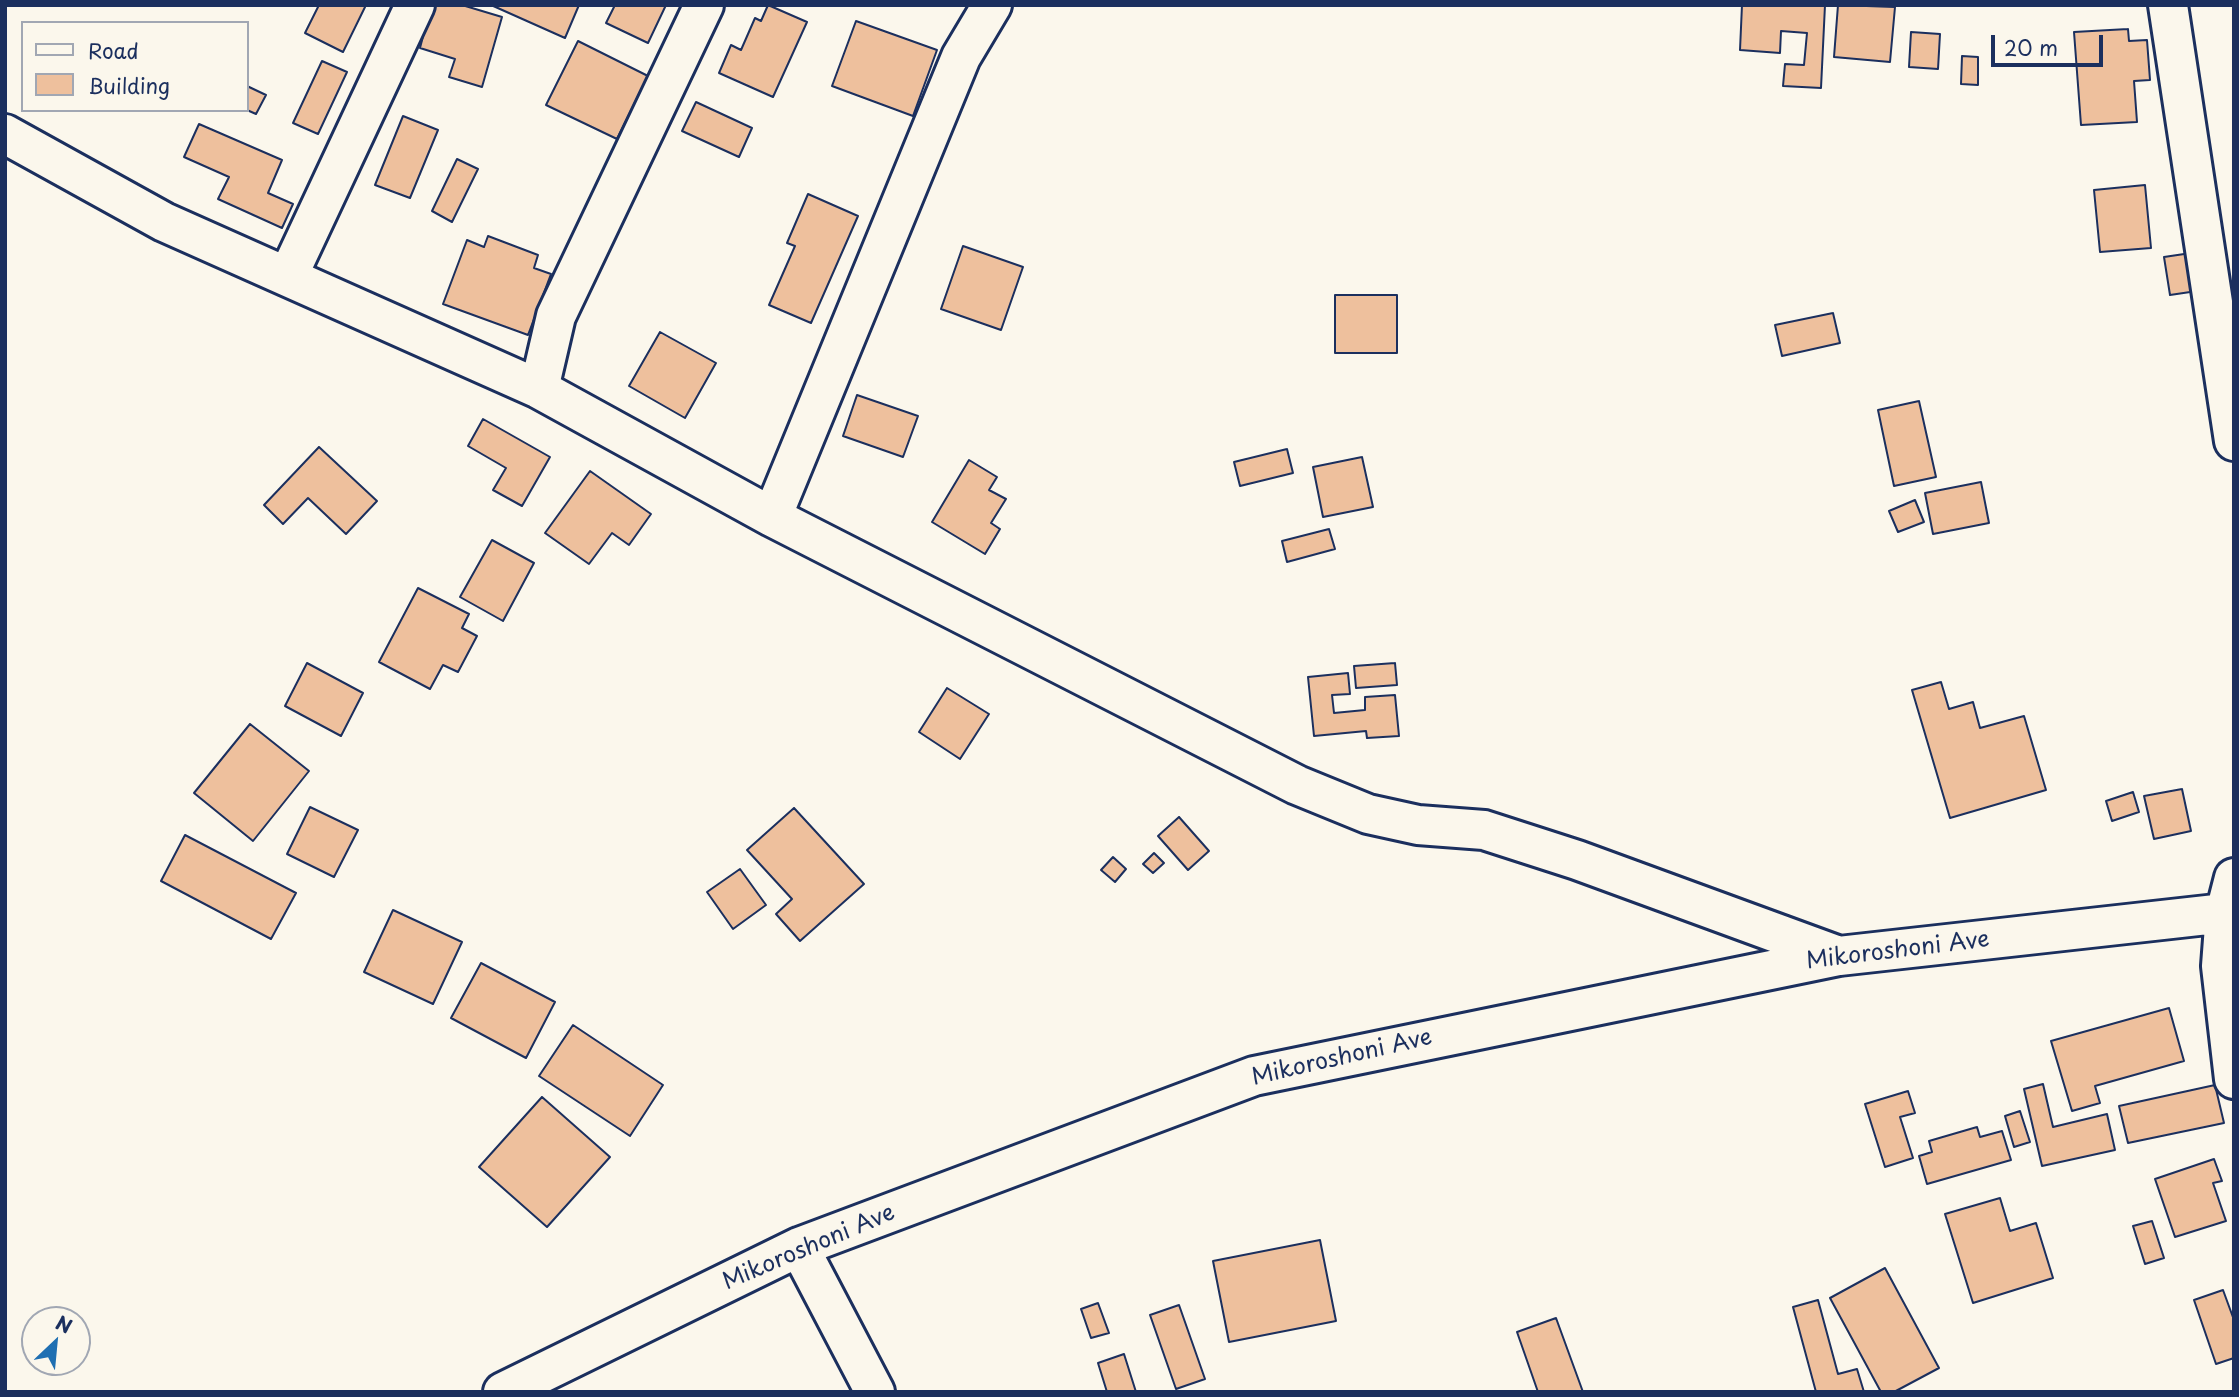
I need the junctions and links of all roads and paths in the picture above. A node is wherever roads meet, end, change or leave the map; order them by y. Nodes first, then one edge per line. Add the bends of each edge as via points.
1 (415, 5) edge
2 (704, 5) edge
3 (992, 5) edge
4 (2168, 5) edge
5 (5, 134) edge
6 (289, 276) junction
7 (539, 389) junction
8 (2234, 441) edge
9 (772, 517) junction
10 (2231, 901) edge
11 (1839, 956) junction
12 (2234, 1079) edge
13 (799, 1247) junction
14 (503, 1392) edge
15 (875, 1392) edge

1 - 6 street
2 - 7 street via 556,317
3 - 9 street via 961,57
4 - 8 street
5 - 6 street via 164,222
6 - 7 street
7 - 9 street
9 - 11 street via 1297,785 1356,810 1418,825 1484,830
10 - 11 street, Mikoroshoni Ave
10 - 12 street via 2221,966
11 - 13 street, Mikoroshoni Ave via 1254,1076
13 - 14 street, Mikoroshoni Ave
13 - 15 street

